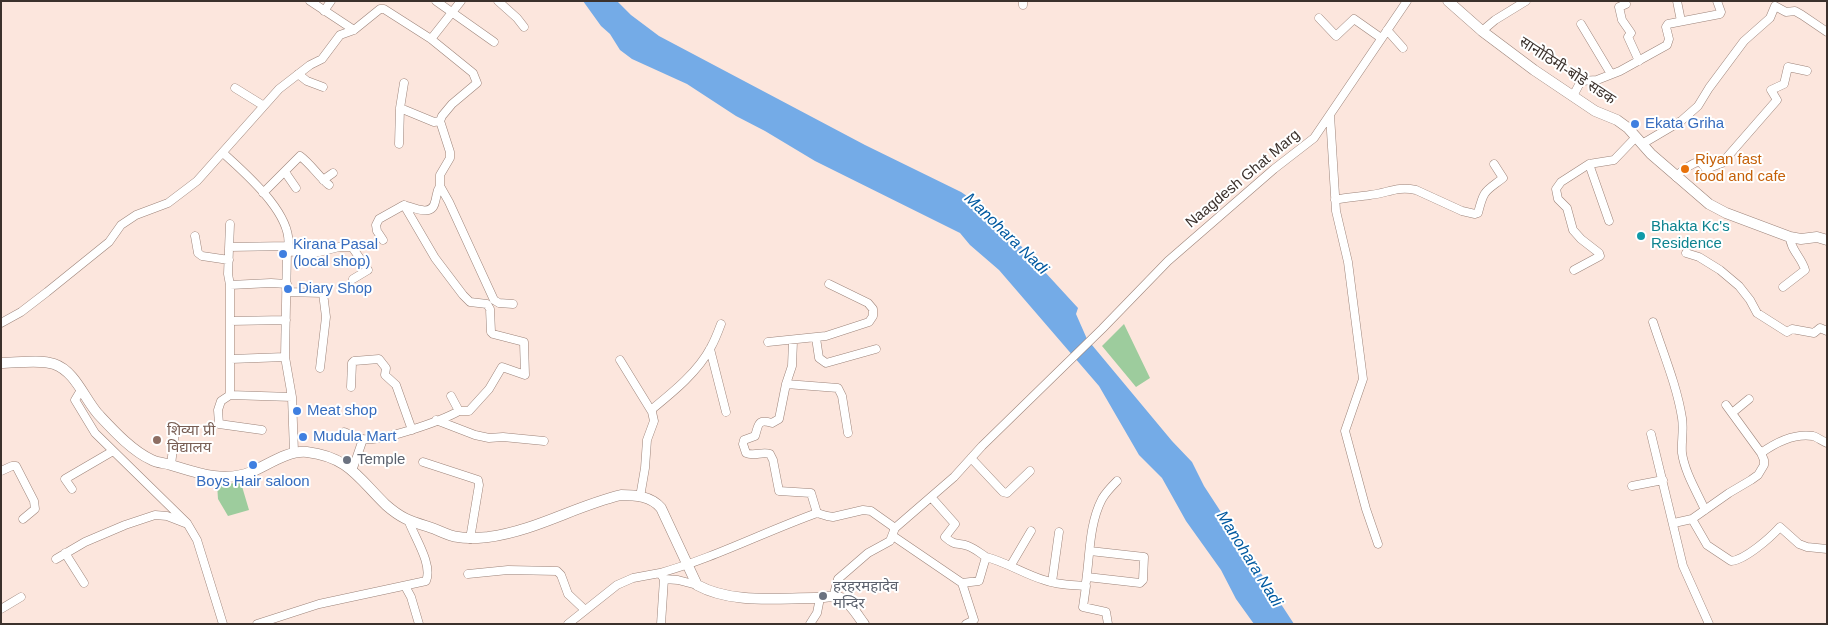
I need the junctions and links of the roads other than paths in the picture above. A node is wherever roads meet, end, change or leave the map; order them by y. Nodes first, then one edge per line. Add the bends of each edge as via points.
1 (310, 1) edge
2 (331, 1) edge
3 (436, 1) edge
4 (461, 1) edge
5 (498, 1) edge
6 (1407, 1) edge
7 (1448, 1) edge
8 (1526, 1) edge
9 (1677, 1) edge
10 (1717, 1) edge
11 (1626, 4) dead end
12 (1774, 4) edge
13 (324, 11) junction
14 (453, 13) junction
15 (1319, 18) dead end
16 (1681, 21) junction
17 (1582, 24) dead end
18 (524, 27) dead end
19 (354, 30) junction
20 (1387, 30) junction
21 (1482, 31) junction
22 (1827, 32) edge
23 (1381, 38) junction
24 (431, 39) junction
25 (494, 42) dead end
26 (1403, 48) dead end
27 (1639, 61) junction
28 (1807, 71) dead end
29 (298, 74) junction
30 (1612, 74) junction
31 (404, 83) dead end
32 (323, 87) dead end
33 (235, 88) dead end
34 (1573, 96) junction
35 (264, 106) junction
36 (400, 108) junction
37 (1330, 115) junction
38 (440, 121) junction
39 (1639, 141) junction
40 (399, 144) dead end
41 (223, 153) junction
42 (1494, 164) dead end
43 (1589, 164) junction
44 (285, 172) junction
45 (333, 173) dead end
46 (1676, 177) junction
47 (440, 186) junction
48 (296, 188) dead end
49 (263, 193) junction
50 (1335, 200) junction
51 (404, 205) junction
52 (1609, 221) dead end
53 (230, 224) dead end
54 (194, 236) dead end
55 (1790, 237) junction
56 (383, 240) dead end
57 (1827, 240) edge
58 (229, 247) junction
59 (288, 248) junction
60 (1686, 253) dead end
61 (229, 260) junction
62 (1574, 270) dead end
63 (353, 279) dead end
64 (829, 284) dead end
65 (230, 285) junction
66 (1783, 287) dead end
67 (287, 288) junction
68 (490, 302) junction
69 (513, 304) dead end
70 (286, 320) junction
71 (230, 321) junction
72 (1653, 322) dead end
73 (1, 323) edge
74 (721, 324) dead end
75 (1827, 331) edge
76 (816, 338) junction
77 (793, 341) junction
78 (768, 342) dead end
79 (710, 349) junction
80 (876, 349) dead end
81 (285, 357) junction
82 (231, 359) junction
83 (620, 360) dead end
84 (1, 363) edge
85 (320, 368) dead end
86 (786, 384) junction
87 (351, 386) dead end
88 (81, 390) junction
89 (230, 395) junction
90 (450, 396) dead end
91 (292, 397) junction
92 (1749, 399) dead end
93 (1726, 405) dead end
94 (651, 410) junction
95 (459, 412) junction
96 (726, 412) dead end
97 (1732, 412) junction
98 (436, 420) junction
99 (262, 430) dead end
100 (412, 430) junction
101 (175, 431) dead end
102 (344, 432) dead end
103 (848, 434) dead end
104 (1651, 434) dead end
105 (363, 439) junction
106 (544, 441) dead end
107 (1827, 443) edge
108 (113, 451) junction
109 (294, 452) junction
110 (1761, 453) junction
111 (970, 458) junction
112 (423, 462) dead end
113 (171, 465) junction
114 (1, 471) edge
115 (352, 471) junction
116 (1030, 471) dead end
117 (1117, 480) dead end
118 (1663, 480) junction
119 (1632, 486) dead end
120 (72, 489) dead end
121 (640, 497) junction
122 (931, 497) junction
123 (1705, 510) junction
124 (817, 513) junction
125 (1692, 518) junction
126 (23, 519) dead end
127 (409, 522) junction
128 (187, 523) junction
129 (1674, 523) junction
130 (1032, 531) dead end
131 (894, 532) junction
132 (1059, 532) dead end
133 (470, 539) junction
134 (1378, 544) dead end
135 (1827, 549) edge
136 (1090, 550) junction
137 (65, 553) junction
138 (986, 557) junction
139 (56, 559) dead end
140 (687, 563) junction
141 (1011, 565) junction
142 (468, 574) dead end
143 (662, 576) junction
144 (1087, 577) junction
145 (1052, 582) junction
146 (84, 583) dead end
147 (962, 583) junction
148 (697, 585) junction
149 (406, 586) junction
150 (1086, 586) junction
151 (835, 596) junction
152 (21, 597) dead end
153 (820, 598) junction
154 (1, 609) edge
155 (585, 610) junction
156 (223, 624) edge
157 (257, 624) edge
158 (418, 624) edge
159 (568, 624) edge
160 (660, 624) edge
161 (810, 624) edge
162 (864, 624) edge
163 (966, 624) edge
164 (1108, 624) edge
165 (1709, 624) edge

1 - 13 street
2 - 13 street
3 - 14 street
4 - 14 street
5 - 18 street
6 - 20 street, Naagdesh Ghat Marg
7 - 21 main road, सानोठिमी-बोडे सडक
8 - 21 street
9 - 16 street
10 - 16 street via 1720,14
11 - 27 street via 1619,6 1622,20 1631,33 1628,37
12 - 22 street via 1786,12 1802,14
12 - 39 street via 1770,18 1741,45 1698,106 1681,120
13 - 19 street
14 - 24 street
14 - 25 street
15 - 23 street via 1336,36 1354,19
16 - 27 street via 1666,25 1667,45
17 - 30 street
19 - 24 street via 384,9
19 - 29 street via 340,36 322,59
20 - 23 street, Naagdesh Ghat Marg
20 - 26 street
21 - 34 main road, सानोठिमी-बोडे सडक
23 - 37 street, Naagdesh Ghat Marg
24 - 38 street via 473,73 477,84 452,104
27 - 30 street
28 - 46 street via 1788,67 1784,84 1771,90 1776,100 1722,163 1706,169 1700,161 1696,162
29 - 32 street
29 - 35 street
30 - 34 street via 1597,80 1581,81
31 - 36 street
33 - 35 street
34 - 39 main road, सानोठिमी-बोडे सडक via 1595,111 1617,120
35 - 41 street
36 - 38 street via 434,122
36 - 40 street
37 - 50 street
37 - 111 street, Naagdesh Ghat Marg via 1307,145 1274,168 1168,261
38 - 47 street via 450,158 440,175
39 - 43 street via 1614,160
39 - 46 main road, सानोठिमी-बोडे सडक
41 - 49 street
41 - 73 street via 176,198 136,214 121,225 109,242 21,312
42 - 50 street via 1503,178 1487,189 1475,214 1408,188
43 - 52 street
43 - 62 street via 1561,182 1556,189 1558,199 1567,208 1573,230 1600,256
44 - 45 street via 300,156 326,182
44 - 48 street
44 - 49 street
46 - 55 main road, सानोठिमी-बोडे सडक via 1709,204 1726,213
47 - 51 street via 436,191 435,204 430,209 422,211
47 - 68 street
49 - 59 street via 286,224
50 - 134 street via 1348,262 1363,379 1345,431
51 - 56 street via 379,219 376,226
51 - 68 street via 435,258 463,295 470,302
53 - 58 street
54 - 61 street via 198,253 202,256
55 - 57 main road, सानोठिमी-बोडे सडक
55 - 66 street via 1805,270
58 - 59 street
58 - 61 street
59 - 63 street via 311,254 352,247 368,270
59 - 67 street
60 - 75 street via 1720,270 1738,286 1757,313 1788,332 1792,329 1812,334 1820,328
61 - 65 street
64 - 76 street via 868,303 873,309 873,316 869,322
65 - 67 street via 271,283
65 - 71 street
67 - 70 street
67 - 85 street via 323,293 326,335
68 - 69 street
68 - 95 street via 491,332 524,342 525,375 502,367 489,389 469,411
70 - 71 street
70 - 81 street
71 - 82 street
72 - 123 street via 1682,417 1682,454 1686,470
74 - 79 street
76 - 77 street
76 - 80 street via 819,358 826,363
77 - 78 street
77 - 86 street via 792,366
79 - 94 street via 674,391
79 - 96 street
81 - 82 street
81 - 91 street
82 - 89 street
83 - 94 street
84 - 88 main road via 53,363 76,380
86 - 103 street via 838,388
86 - 124 street via 779,419 772,424 760,423 755,436 744,440 743,444 749,454 770,454 779,491 811,492
87 - 100 street via 354,361 379,359 386,368 385,376 396,385
88 - 108 street via 75,400 95,433
88 - 113 main road via 98,413 136,449 153,460
89 - 91 street
89 - 99 street via 220,401 219,424
90 - 95 street
91 - 109 street
92 - 97 street
93 - 97 street
94 - 121 street via 654,421 647,440
95 - 98 street
97 - 110 street
98 - 100 street
98 - 106 street via 489,438
100 - 105 street
101 - 113 street
102 - 105 street
104 - 118 street
105 - 115 street
107 - 110 street via 1814,436 1801,436 1789,438
108 - 120 street via 65,479
108 - 128 street
109 - 113 main road via 236,477 213,477
109 - 115 main road via 328,457
110 - 123 street via 1764,465 1758,475
111 - 116 street via 1006,493
111 - 122 street, Naagdesh Ghat Marg via 954,478
112 - 133 street via 478,480
114 - 126 street via 16,466 34,501 35,509
115 - 127 main road via 387,506
117 - 136 street via 1103,497 1096,514
118 - 119 street
118 - 129 street
121 - 133 main road via 612,498 508,534
121 - 140 main road via 650,499 661,508
122 - 131 street, Naagdesh Ghat Marg
122 - 138 street via 955,524 945,537
123 - 125 street
124 - 131 street via 833,517 863,510 871,512
124 - 140 street via 708,558
125 - 129 street
125 - 135 street via 1707,545 1731,561 1744,556 1780,528 1799,544
127 - 133 main road
127 - 149 street via 428,565 428,576 426,582
128 - 137 street via 155,515 125,524
128 - 156 street via 197,540
129 - 165 street via 1683,566
130 - 141 street
131 - 147 street
131 - 151 street, Naagdesh Ghat Marg via 890,541 868,553 838,579
132 - 145 street
136 - 144 street
136 - 144 street via 1144,557 1143,580 1140,583
137 - 139 street
137 - 146 street
138 - 141 street
138 - 147 street via 979,581
140 - 143 street
140 - 148 main road
141 - 145 street
142 - 155 street via 508,570 556,571 561,575 568,594
143 - 148 street
143 - 155 street via 633,578 617,585
143 - 160 street
144 - 150 street
145 - 150 street
147 - 163 street via 974,620
148 - 153 main road via 708,592 732,597
149 - 157 street via 319,604
149 - 158 street
150 - 164 street via 1083,607 1106,612
151 - 153 main road
151 - 162 main road via 848,602
152 - 154 street
153 - 161 street
155 - 159 street

